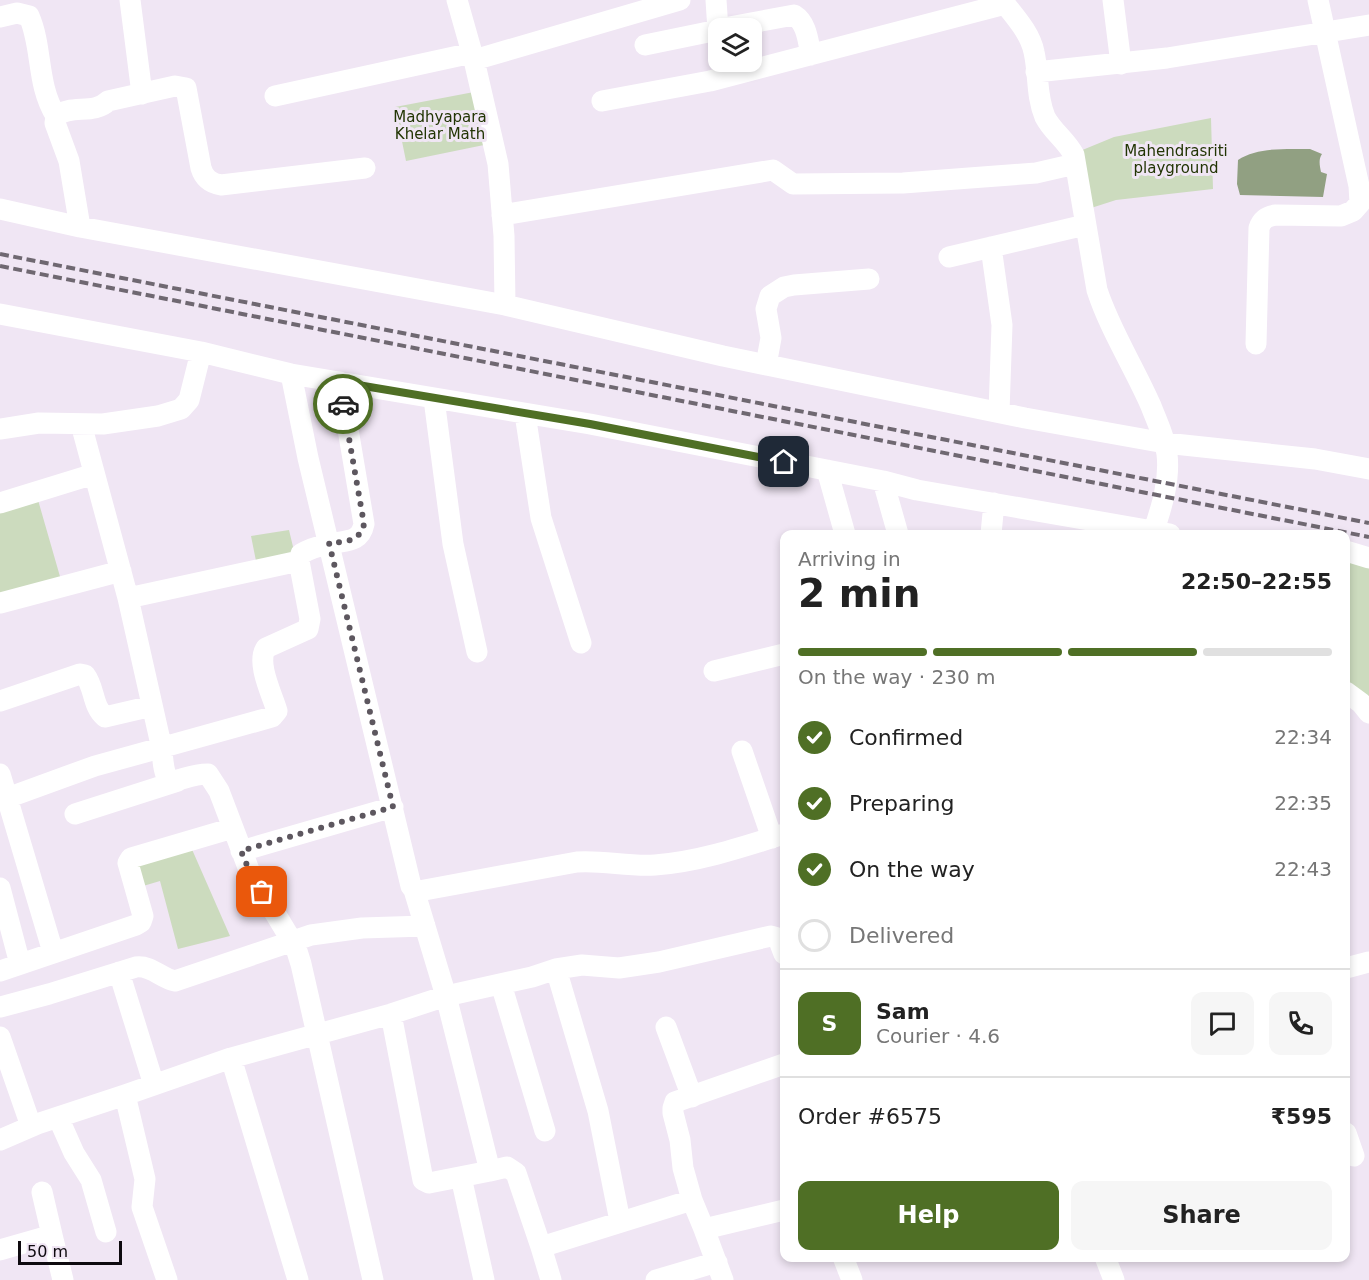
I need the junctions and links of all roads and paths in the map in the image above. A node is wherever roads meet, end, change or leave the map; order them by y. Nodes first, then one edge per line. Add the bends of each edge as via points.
1 (130, 0) edge
2 (457, 0) edge
3 (680, 0) edge
4 (716, 0) edge
5 (1113, 0) edge
6 (1318, 0) edge
7 (1004, 2) edge
8 (30, 8) edge
9 (0, 17) edge
10 (717, 18) edge
11 (762, 21) edge
12 (1369, 25) edge
13 (708, 32) edge
14 (1325, 32) junction
15 (645, 45) dead end
16 (812, 55) junction
17 (473, 56) junction
18 (1120, 64) junction
19 (1036, 72) junction
20 (142, 94) junction
21 (275, 96) dead end
22 (602, 101) dead end
23 (56, 116) junction
24 (1076, 164) junction
25 (365, 168) dead end
26 (0, 209) edge
27 (502, 215) junction
28 (1085, 225) junction
29 (80, 227) junction
30 (991, 247) junction
31 (949, 257) dead end
32 (869, 279) dead end
33 (505, 305) junction
34 (0, 314) edge
35 (1256, 344) dead end
36 (201, 352) junction
37 (766, 365) junction
38 (291, 374) junction
39 (340, 382) junction
40 (434, 399) junction
41 (999, 412) junction
42 (525, 414) junction
43 (81, 424) junction
44 (0, 429) edge
45 (1165, 443) junction
46 (1369, 469) edge
47 (827, 470) junction
48 (94, 474) junction
49 (883, 481) junction
50 (0, 502) edge
51 (994, 504) junction
52 (844, 530) edge
53 (897, 530) edge
54 (991, 530) edge
55 (1150, 530) edge
56 (1162, 530) edge
57 (329, 543) junction
58 (1350, 552) edge
59 (1369, 558) edge
60 (299, 561) junction
61 (121, 571) junction
62 (128, 598) junction
63 (0, 603) edge
64 (580, 643) dead end
65 (477, 652) dead end
66 (780, 655) edge
67 (714, 671) dead end
68 (1350, 695) edge
69 (0, 701) edge
70 (152, 706) junction
71 (1369, 713) edge
72 (162, 749) junction
73 (742, 751) dead end
74 (0, 774) edge
75 (178, 781) junction
76 (8, 798) junction
77 (393, 807) junction
78 (75, 814) dead end
79 (233, 828) junction
80 (778, 836) edge
81 (241, 851) junction
82 (0, 888) edge
83 (414, 890) junction
84 (425, 926) junction
85 (292, 941) junction
86 (780, 943) edge
87 (52, 952) junction
88 (1369, 962) edge
89 (1350, 967) edge
90 (10, 968) edge
91 (556, 969) junction
92 (119, 972) junction
93 (501, 984) junction
94 (446, 996) junction
95 (0, 1006) edge
96 (391, 1014) junction
97 (666, 1027) dead end
98 (316, 1033) junction
99 (0, 1037) edge
100 (231, 1058) junction
101 (780, 1065) edge
102 (154, 1085) junction
103 (125, 1095) junction
104 (692, 1097) junction
105 (58, 1117) junction
106 (31, 1126) junction
107 (545, 1131) dead end
108 (0, 1140) edge
109 (1350, 1144) edge
110 (1354, 1156) dead end
111 (490, 1171) junction
112 (461, 1177) junction
113 (42, 1192) dead end
114 (692, 1200) junction
115 (780, 1211) edge
116 (620, 1221) junction
117 (704, 1229) junction
118 (106, 1232) dead end
119 (51, 1235) junction
120 (541, 1247) junction
121 (0, 1250) edge
122 (845, 1262) edge
123 (1107, 1262) edge
124 (720, 1271) edge
125 (63, 1280) edge
126 (167, 1280) edge
127 (298, 1280) edge
128 (373, 1280) edge
129 (484, 1280) edge
130 (551, 1280) edge
131 (656, 1280) edge
132 (852, 1280) edge
133 (1114, 1280) edge

1 - 20 street
2 - 17 street
3 - 17 street
4 - 10 street
5 - 18 street
6 - 14 street
7 - 16 street
7 - 19 street via 1031,43
8 - 9 street
8 - 23 street via 42,83
11 - 16 street via 795,15 804,27
12 - 14 street
13 - 15 street
14 - 18 street
14 - 35 street via 1360,203 1341,216 1276,215 1262,221
16 - 22 street via 710,81
17 - 21 street
17 - 27 street via 498,164
18 - 19 street
19 - 24 street via 1046,119 1069,146
20 - 23 street
20 - 25 street via 186,88 201,168 213,184
23 - 29 street
24 - 27 street via 1036,173 903,183 794,184 773,170
24 - 28 street
26 - 29 street
27 - 33 street
28 - 30 street
28 - 45 street via 1104,310 1143,387
29 - 33 street
30 - 31 street
30 - 41 street via 1002,325
32 - 37 street via 794,285 770,296 766,309 771,338
33 - 37 street
34 - 36 street
36 - 38 street
36 - 43 street via 189,400 181,409 158,416
37 - 41 street
38 - 39 street
38 - 57 street
39 - 40 street
39 - 57 street via 364,524 358,537
40 - 42 street
40 - 65 street via 453,544
41 - 45 street
42 - 47 street
42 - 64 street via 541,518
43 - 44 street via 39,423
43 - 48 street
45 - 46 street via 1315,459
45 - 56 street
47 - 49 street
47 - 52 street
48 - 50 street
48 - 61 street
49 - 51 street
49 - 53 street
51 - 54 street
51 - 55 street
57 - 60 street via 301,554
57 - 77 street
58 - 59 street
60 - 62 street
60 - 72 street via 310,619 308,628 266,648 262,654 276,711 272,717
61 - 62 street
61 - 63 street
62 - 70 street
66 - 67 street
68 - 71 street
69 - 70 street via 80,674 90,681 97,707 105,717
70 - 72 street
72 - 75 street via 166,777
72 - 76 street via 95,766
73 - 80 street
74 - 76 street
75 - 78 street
75 - 79 street via 208,774
76 - 87 street
77 - 81 street
77 - 83 street
79 - 81 street
79 - 87 street via 131,858 128,864 142,909 141,922
80 - 83 street via 669,864 577,862
81 - 85 street
82 - 90 street
83 - 84 street
84 - 85 street via 347,930
84 - 94 street
85 - 92 street via 175,981 144,966
85 - 98 street
86 - 91 street via 771,936 659,962 618,968 582,965
87 - 90 street
88 - 89 street
91 - 93 street
91 - 116 street via 598,1111
92 - 95 street
92 - 102 street
93 - 94 street
93 - 107 street
94 - 96 street
94 - 111 street
96 - 98 street
96 - 112 street via 423,1180 429,1183
97 - 104 street
98 - 100 street
98 - 128 street
99 - 106 street
100 - 102 street
100 - 127 street
101 - 104 street
102 - 103 street
103 - 105 street
103 - 126 street via 146,1179 142,1207
104 - 114 street via 675,1102 672,1108
105 - 106 street
105 - 118 street via 91,1180
106 - 108 street
109 - 110 street
111 - 112 street
111 - 120 street via 507,1167 516,1173
112 - 129 street
113 - 119 street
114 - 116 street
114 - 117 street
115 - 117 street
116 - 120 street
117 - 124 street
119 - 121 street
119 - 125 street
120 - 130 street
122 - 132 street
123 - 133 street
124 - 131 street

